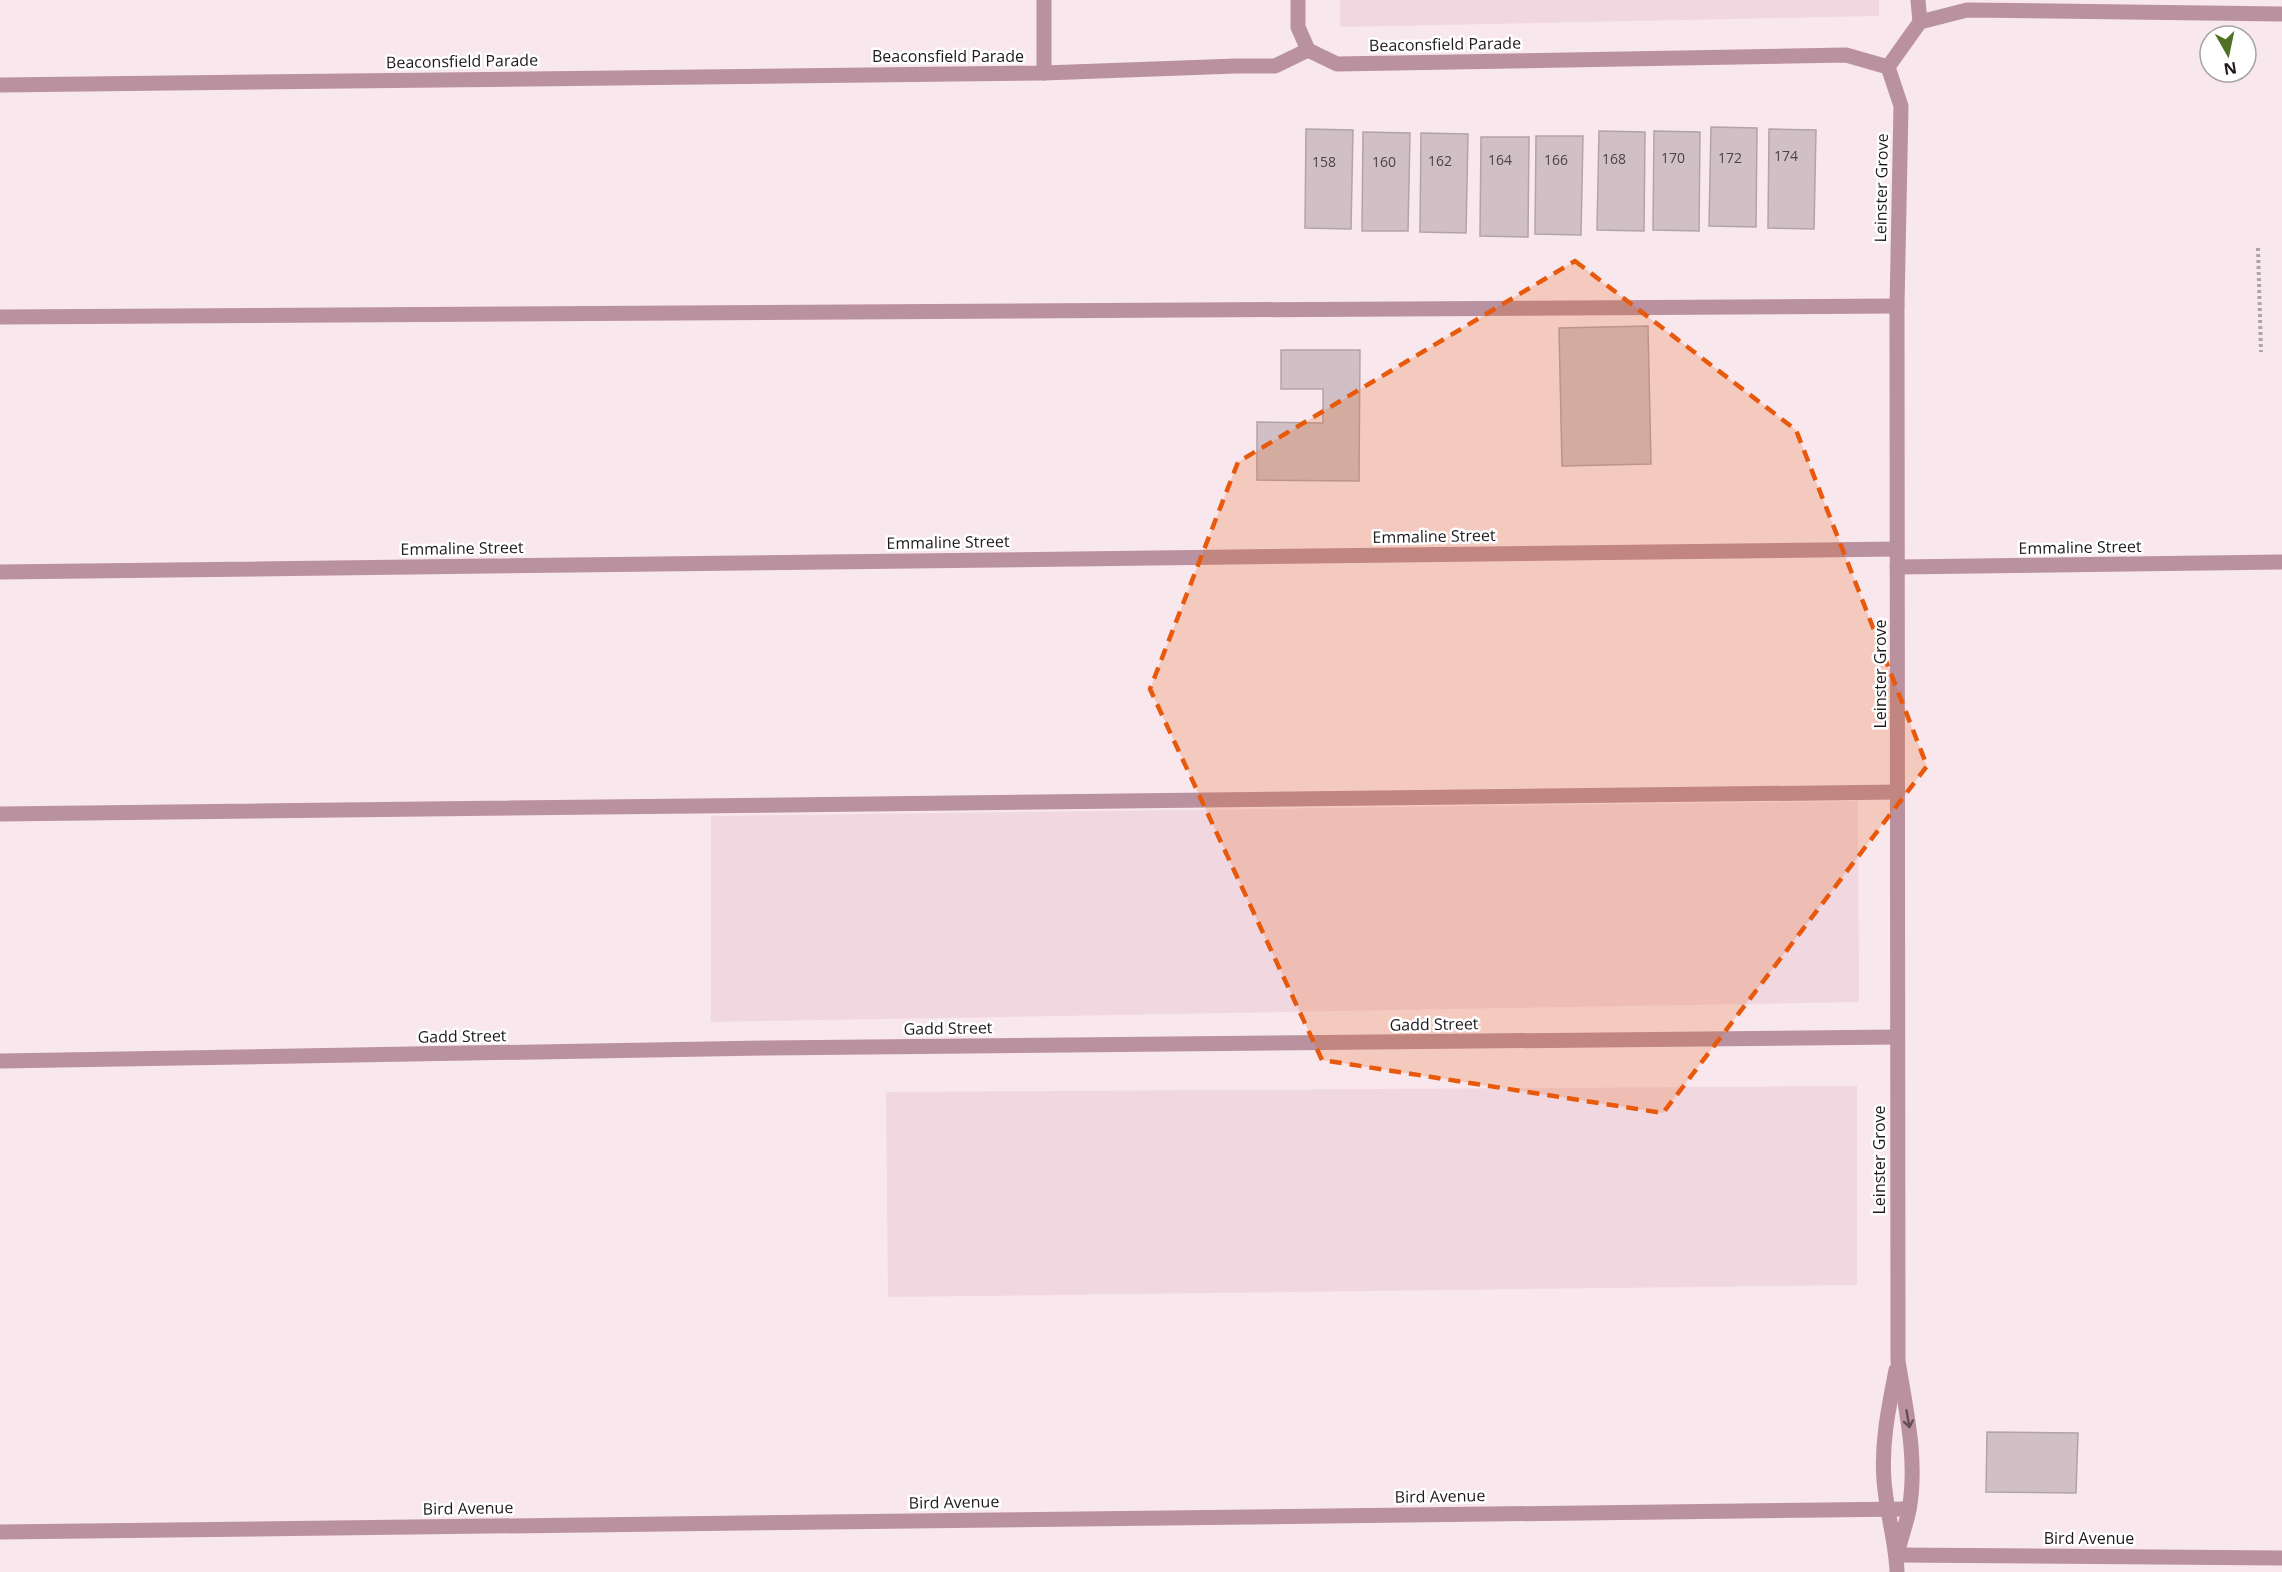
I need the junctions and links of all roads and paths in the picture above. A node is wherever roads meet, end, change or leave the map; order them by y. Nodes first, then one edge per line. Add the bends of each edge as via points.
1 (1044, 0) edge
2 (1298, 0) edge
3 (1918, 0) edge
4 (2282, 14) edge
5 (1920, 22) junction
6 (1308, 50) junction
7 (1888, 67) junction
8 (1044, 73) junction
9 (0, 84) edge
10 (2258, 248) dead end
11 (1897, 306) junction
12 (0, 317) edge
13 (2261, 352) dead end
14 (1897, 549) junction
15 (2282, 562) edge
16 (1897, 567) junction
17 (0, 572) edge
18 (1898, 792) junction
19 (0, 814) edge
20 (1897, 1037) junction
21 (0, 1061) edge
22 (1898, 1361) junction
23 (1887, 1509) junction
24 (1909, 1509) junction
25 (0, 1532) edge
26 (1896, 1555) junction
27 (2282, 1558) edge
28 (1897, 1572) edge

1 - 8 street
2 - 6 street via 1298,27
3 - 5 street
4 - 5 street via 1967,10
5 - 7 street
6 - 7 street, Beaconsfield Parade via 1337,64 1845,55
6 - 8 street, Beaconsfield Parade via 1275,66
7 - 11 street, Leinster Grove via 1901,106
8 - 9 street, Beaconsfield Parade
10 - 13 path
11 - 12 street
11 - 14 street, Leinster Grove
14 - 16 street, Leinster Grove
14 - 17 street, Emmaline Street
15 - 16 street, Emmaline Street
16 - 18 street, Leinster Grove
18 - 19 street
18 - 20 street, Leinster Grove
20 - 21 street, Gadd Street
20 - 22 street, Leinster Grove
22 - 23 street, Leinster Grove via 1885,1427
22 -> 24 street, Leinster Grove via 1910,1429
23 - 24 street, Bird Avenue
23 - 25 street, Bird Avenue
23 - 26 street, Leinster Grove
24 - 26 street, Leinster Grove
26 - 27 street, Bird Avenue
26 - 28 street, Leinster Grove

